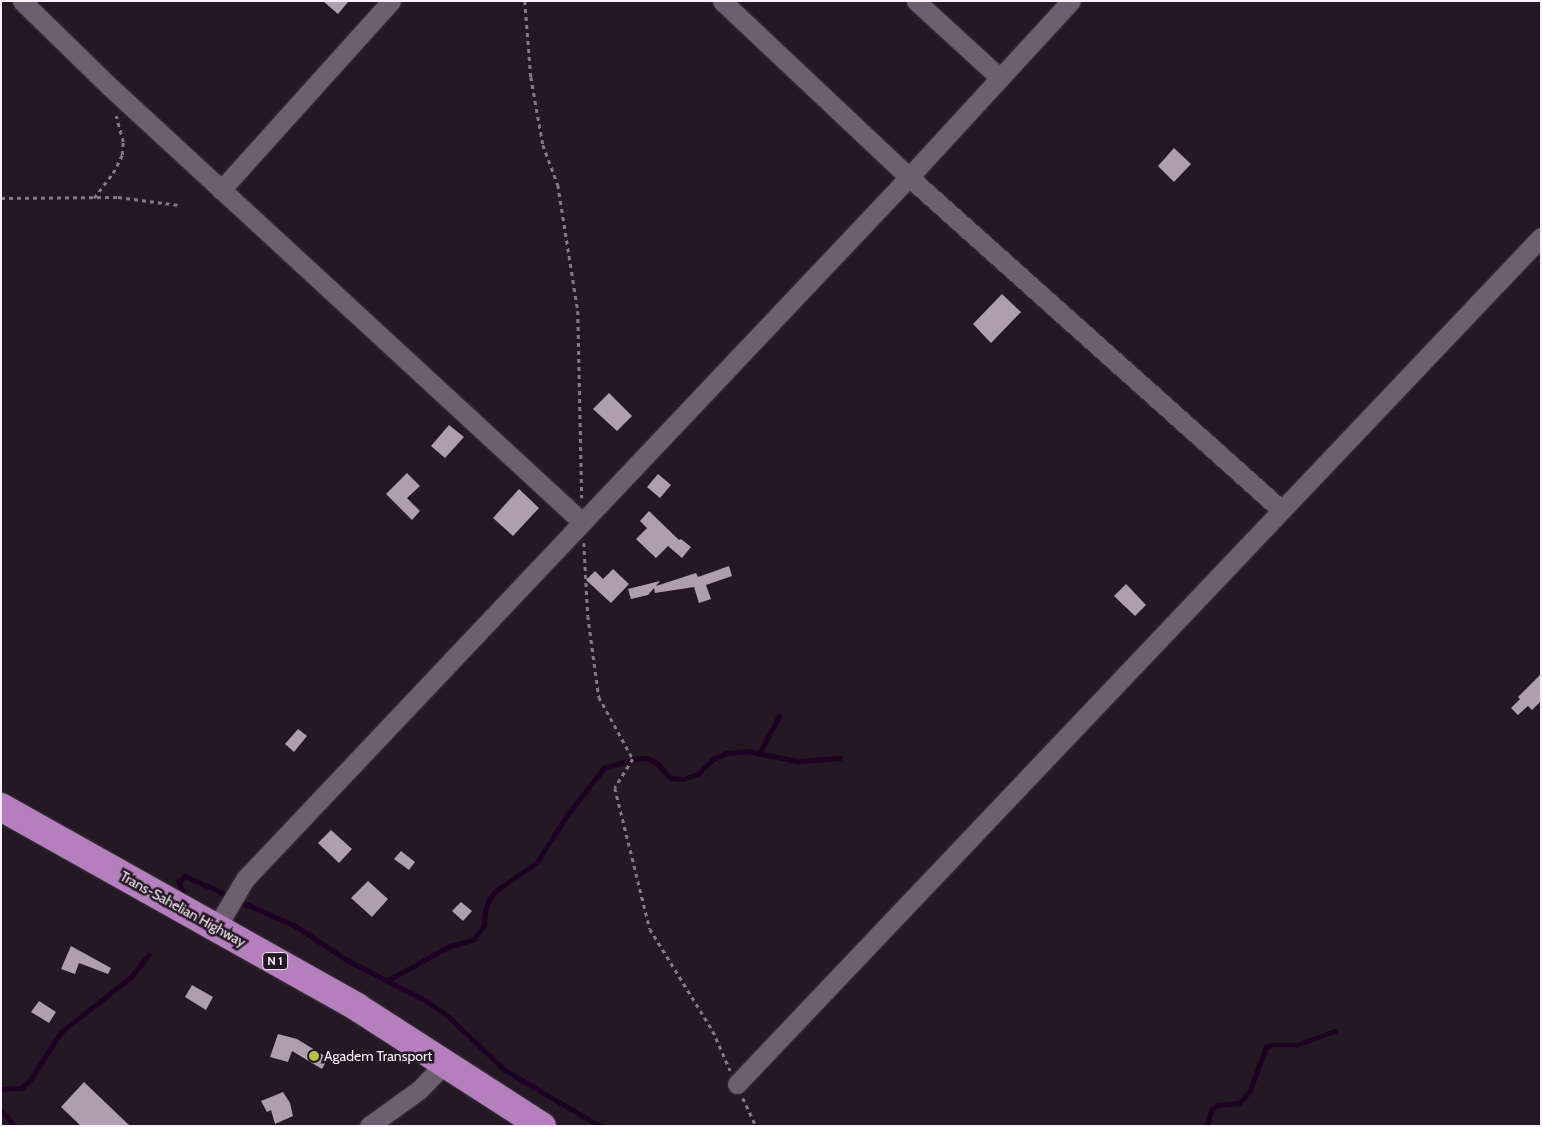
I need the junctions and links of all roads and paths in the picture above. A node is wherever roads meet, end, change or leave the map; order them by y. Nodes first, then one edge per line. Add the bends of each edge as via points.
1 (22, 1) edge
2 (391, 1) edge
3 (526, 1) edge
4 (722, 1) edge
5 (916, 1) edge
6 (1071, 1) edge
7 (1000, 78) junction
8 (116, 113) dead end
9 (909, 176) junction
10 (221, 190) junction
11 (1, 198) edge
12 (94, 198) junction
13 (178, 205) dead end
14 (1541, 237) edge
15 (1281, 510) junction
16 (582, 522) junction
17 (1, 808) edge
18 (216, 928) junction
19 (445, 1063) junction
20 (737, 1084) junction
21 (369, 1126) edge
22 (542, 1126) edge
23 (756, 1126) edge

1 - 10 street
2 - 10 street
3 - 16 path via 531,77 543,145 558,185 578,311
4 - 9 street
5 - 7 street
6 - 7 street
7 - 9 street
8 - 12 path via 123,142 122,155
9 - 15 street
9 - 16 street
10 - 16 street
11 - 12 path
12 - 13 path via 118,197
14 - 15 street
15 - 20 street
16 - 18 street via 245,879
16 - 20 path via 588,616 599,697 632,759 615,788 650,928 713,1030
17 - 18 highway, Trans-Sahelian Highway / N 1
18 - 19 highway, Trans-Sahelian Highway / N 1 via 358,1007
19 - 21 street via 419,1090
19 - 22 highway, Trans-Sahelian Highway / N 1
20 - 23 path

